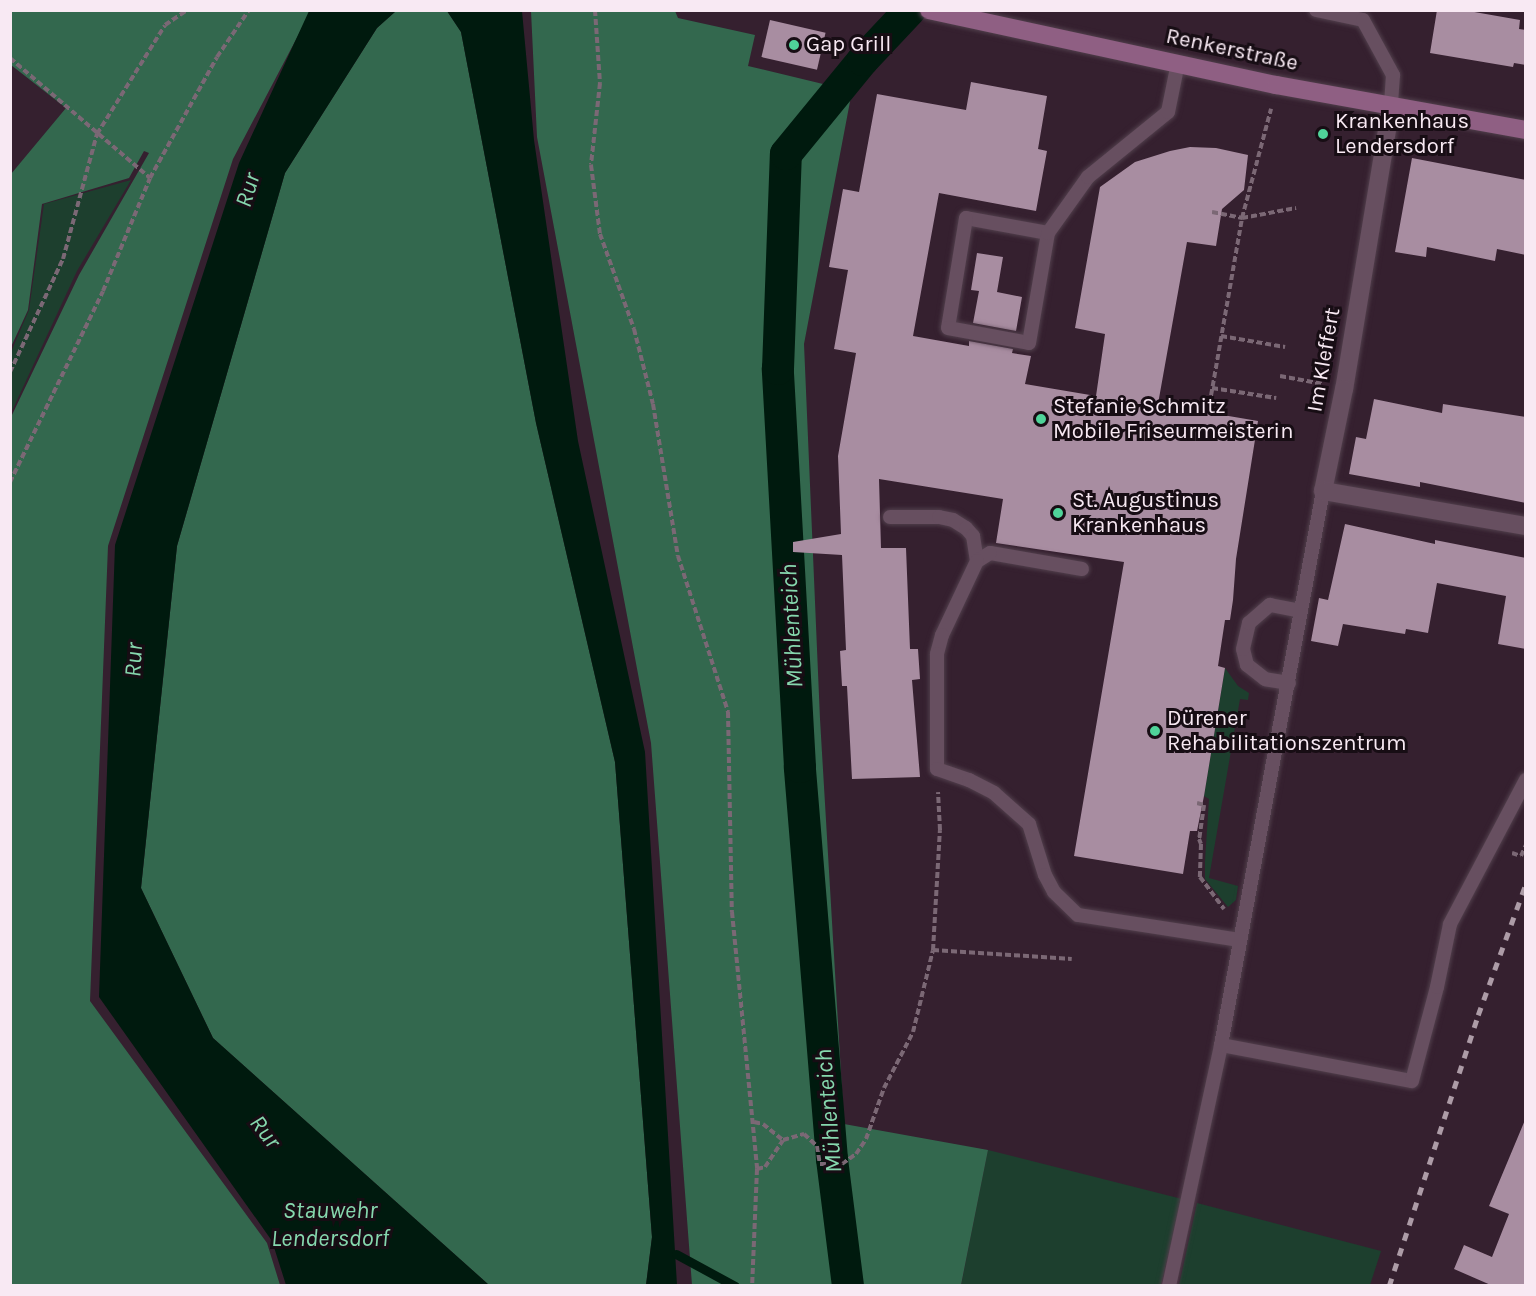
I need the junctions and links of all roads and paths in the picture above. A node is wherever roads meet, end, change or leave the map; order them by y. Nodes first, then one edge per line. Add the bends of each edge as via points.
1 (187, 10) edge
2 (249, 10) edge
3 (595, 10) edge
4 (1316, 10) edge
5 (932, 11) edge
6 (10, 58) edge
7 (1178, 63) junction
8 (1391, 106) junction
9 (1526, 130) edge
10 (1265, 133) dead end
11 (97, 134) junction
12 (150, 178) junction
13 (1296, 208) dead end
14 (1212, 212) dead end
15 (1242, 218) junction
16 (1048, 233) junction
17 (1221, 336) junction
18 (1285, 347) dead end
19 (10, 372) edge
20 (1280, 376) dead end
21 (1322, 384) dead end
22 (1212, 388) junction
23 (1276, 398) dead end
24 (1208, 413) dead end
25 (10, 482) edge
26 (1323, 491) junction
27 (890, 518) dead end
28 (1526, 526) edge
29 (977, 561) junction
30 (1082, 569) dead end
31 (1300, 611) junction
32 (1289, 683) junction
33 (937, 769) junction
34 (1526, 780) edge
35 (1197, 803) dead end
36 (1243, 920) junction
37 (1238, 945) junction
38 (933, 950) junction
39 (1072, 959) dead end
40 (1221, 1045) junction
41 (754, 1122) junction
42 (783, 1140) junction
43 (757, 1169) junction
44 (752, 1286) edge
45 (1169, 1286) edge

1 - 11 path via 165,26
2 - 12 path via 217,57
3 - 41 path via 600,83 591,165 600,234 634,329 653,404 678,556 728,712 732,912
4 - 8 lane via 1363,20 1393,75
5 - 7 street, Renkerstraße
6 - 11 path
7 - 8 street, Renkerstraße
7 - 16 lane via 1168,112 1088,177
8 - 9 street, Renkerstraße
8 - 26 street, Im Kleffert
10 - 15 path
11 - 12 path
11 - 19 path via 63,259
12 - 25 path via 103,291
13 - 15 path
14 - 15 path
15 - 17 path
16 - 16 lane via 966,218 948,328 1029,343
17 - 18 path
17 - 22 path
20 - 21 path
22 - 23 path
22 - 24 path
26 - 28 street
26 - 31 lane
27 - 29 lane via 953,520 973,536
29 - 30 lane via 990,553
29 - 33 lane via 937,654
31 - 32 lane
31 - 32 lane via 1270,605 1249,623 1243,649 1247,665 1265,679
32 - 36 lane
33 - 37 lane via 977,784 1029,824 1054,892 1078,915
33 - 38 path via 940,830
34 - 40 lane via 1450,924 1412,1081
35 - 36 path via 1204,805 1199,838 1200,878 1229,915
36 - 37 lane
37 - 40 lane
38 - 39 path
38 - 42 path via 913,1032 856,1154 842,1164 822,1165 811,1138 804,1134
40 - 45 lane
41 - 42 path via 763,1124
41 - 43 path
42 - 43 path via 765,1167
43 - 44 path

